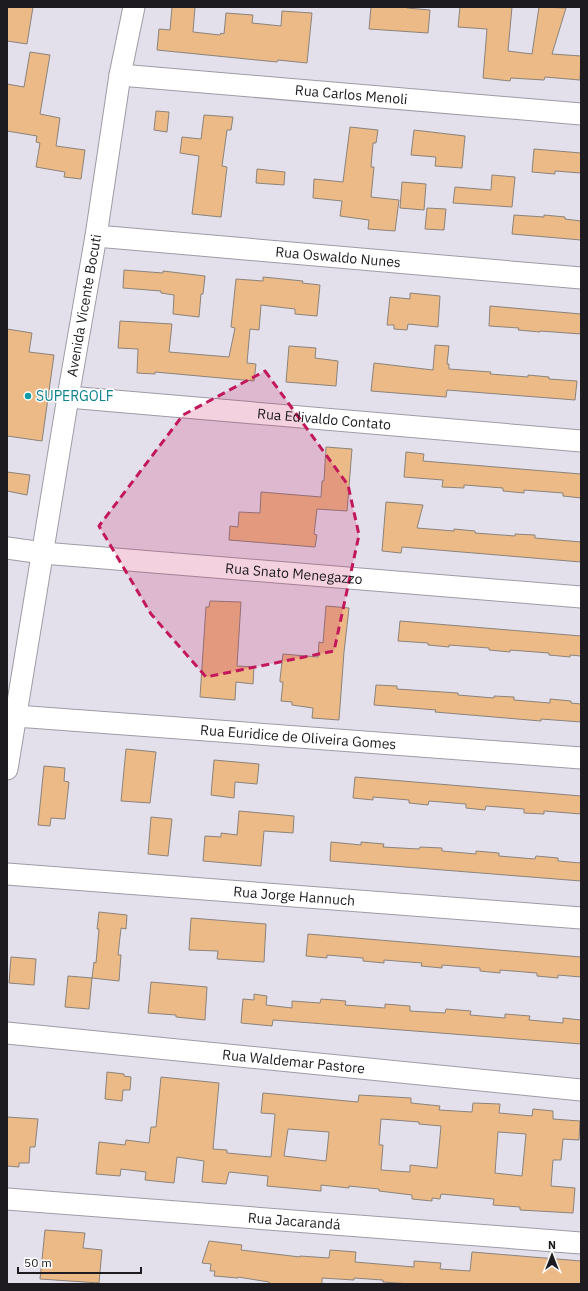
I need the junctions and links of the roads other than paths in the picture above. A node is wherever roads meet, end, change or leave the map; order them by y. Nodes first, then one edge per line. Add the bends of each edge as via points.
1 (134, 7) edge
2 (120, 75) junction
3 (581, 114) edge
4 (96, 236) junction
5 (581, 278) edge
6 (68, 398) junction
7 (581, 441) edge
8 (7, 548) edge
9 (43, 553) junction
10 (581, 597) edge
11 (16, 716) junction
12 (581, 758) edge
13 (7, 769) edge
14 (7, 874) edge
15 (581, 918) edge
16 (7, 1033) edge
17 (581, 1090) edge
18 (7, 1199) edge
19 (581, 1243) edge

1 - 2 street, Avenida Vicente Bocuti
2 - 3 street, Rua Carlos Menoli
2 - 4 street, Avenida Vicente Bocuti
4 - 5 street, Rua Oswaldo Nunes
4 - 6 street, Avenida Vicente Bocuti
6 - 7 street, Rua Edivaldo Contato
6 - 9 street, Avenida Vicente Bocuti
8 - 9 street, Rua Snato Menegazzo
9 - 10 street, Rua Snato Menegazzo
9 - 11 street, Avenida Vicente Bocuti
11 - 12 street, Rua Euridice de Oliveira Gomes
11 - 13 street, Avenida Vicente Bocuti
14 - 15 street, Rua Jorge Hannuch
16 - 17 street, Rua Waldemar Pastore
18 - 19 street, Rua Jacarandá

